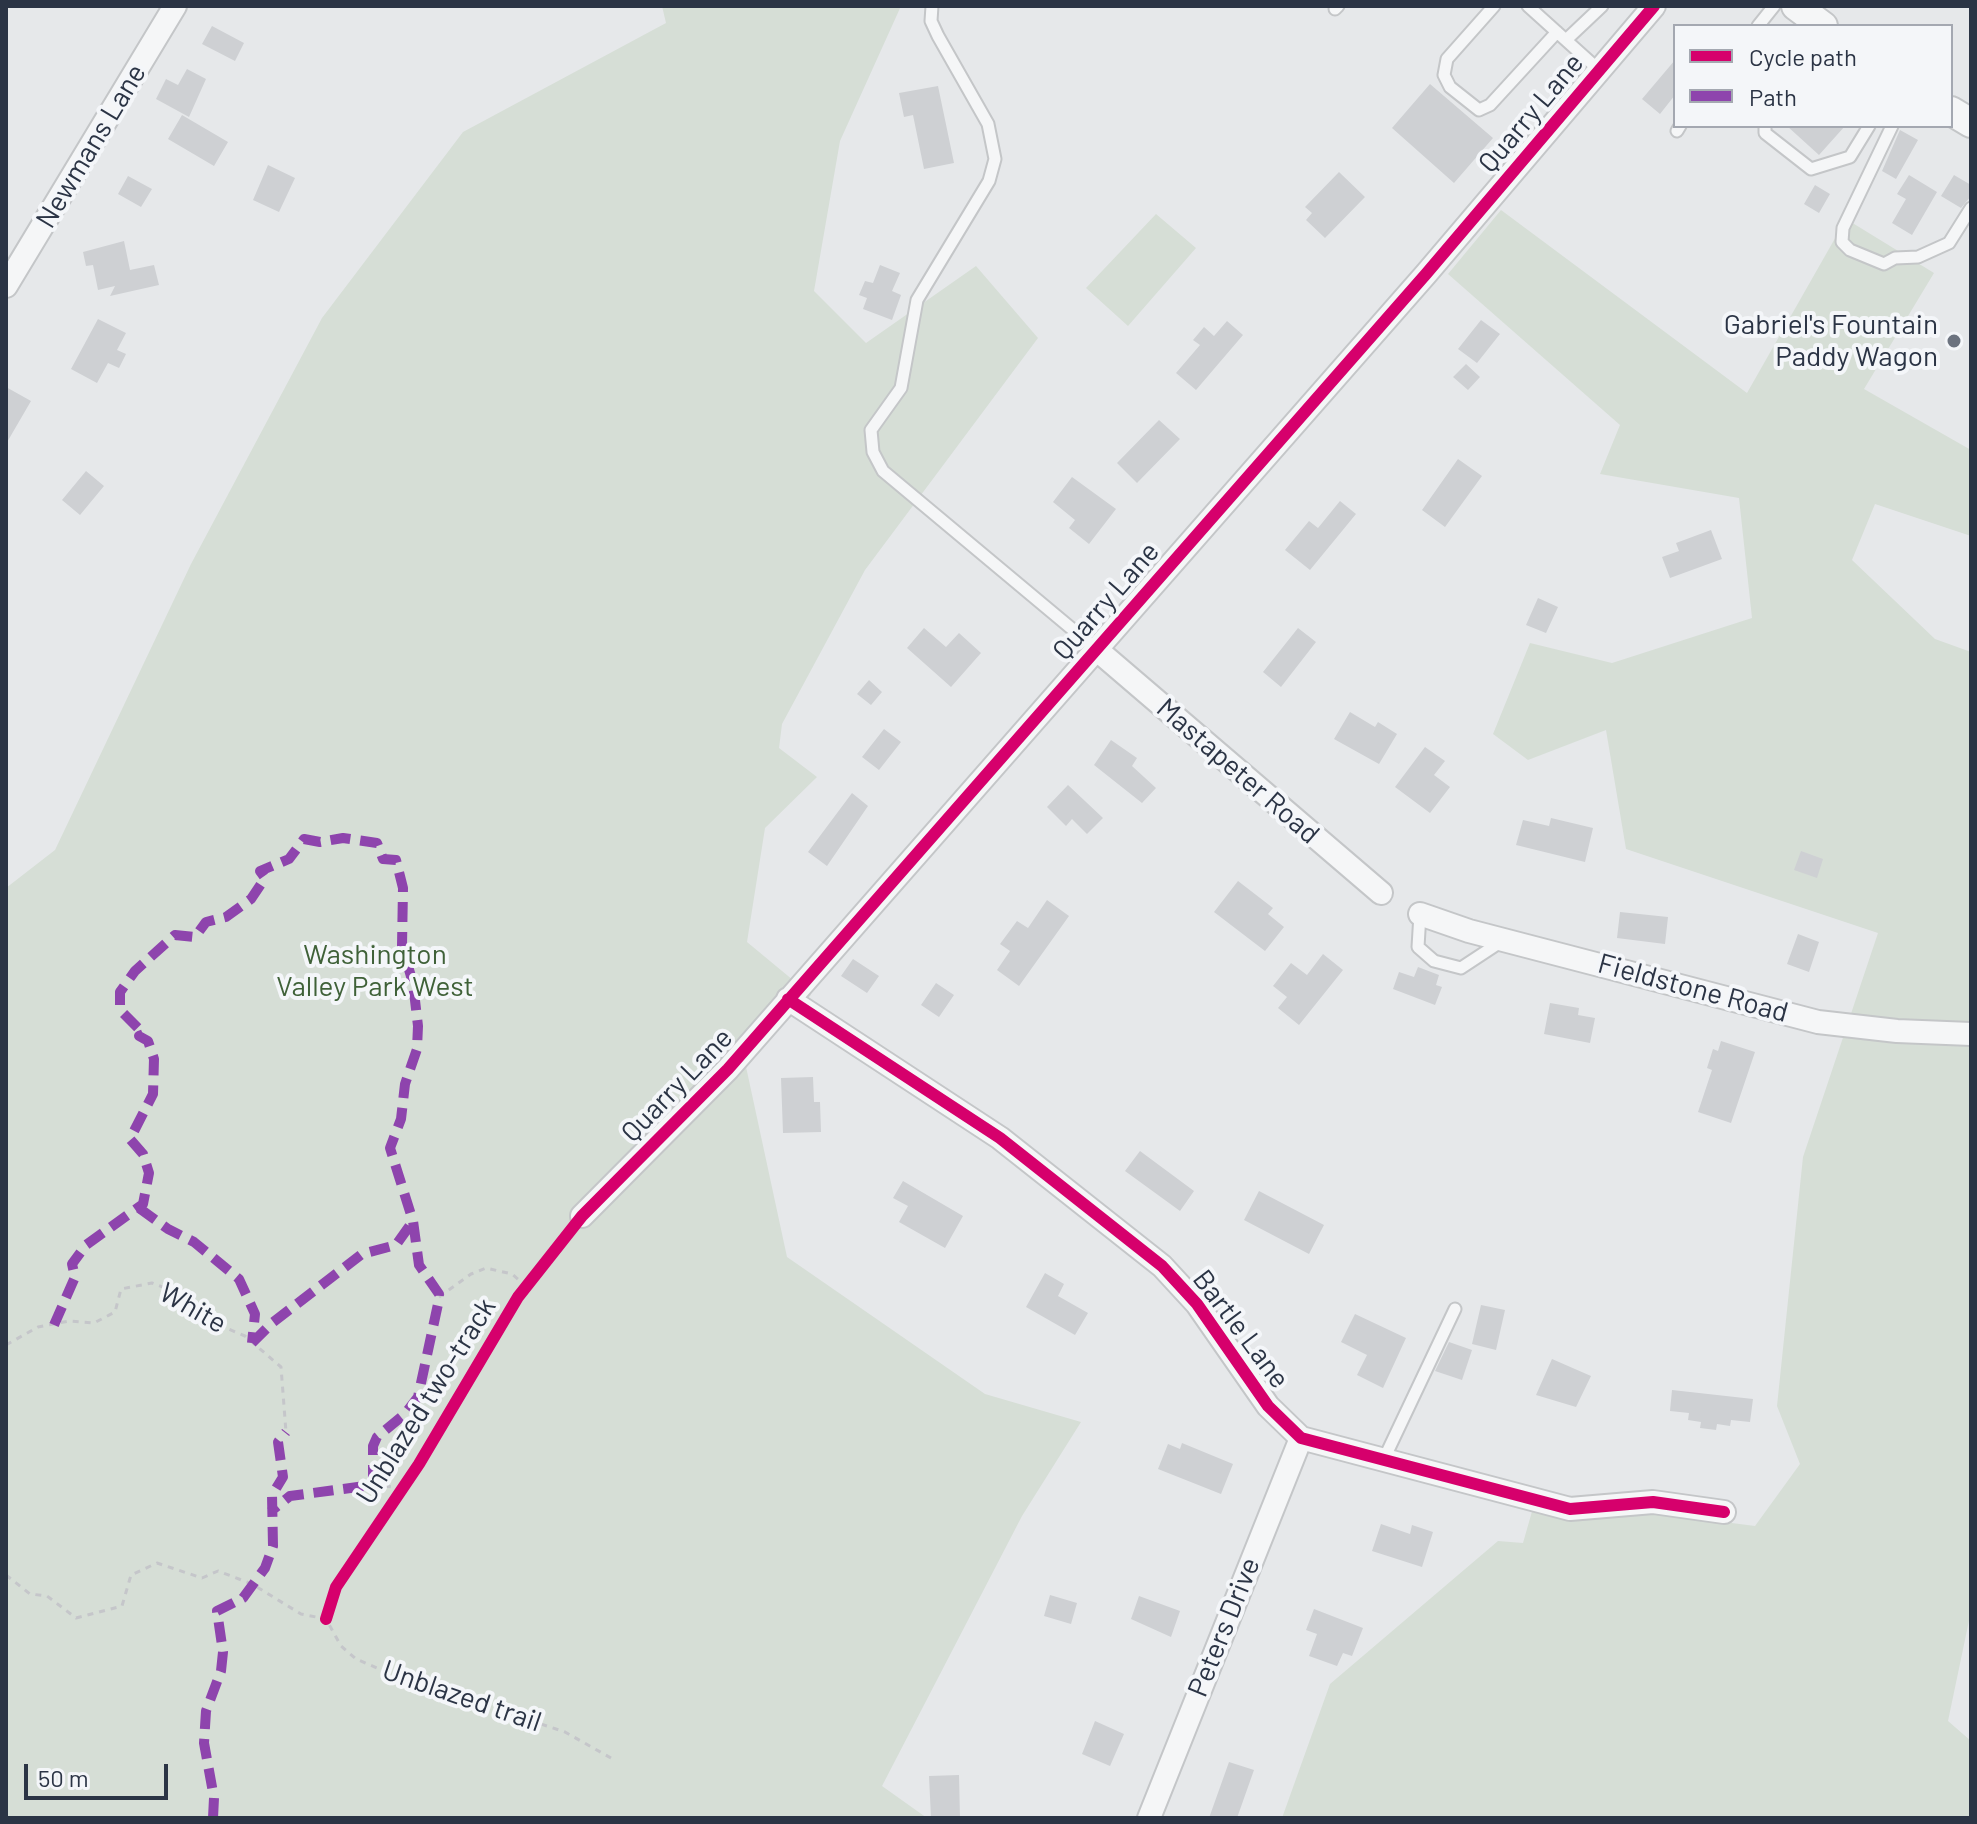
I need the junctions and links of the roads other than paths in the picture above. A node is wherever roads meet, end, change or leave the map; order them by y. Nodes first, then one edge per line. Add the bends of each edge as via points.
1 (175, 6) edge
2 (932, 6) edge
3 (1494, 6) edge
4 (1528, 6) edge
5 (1602, 6) edge
6 (1654, 6) edge
7 (1774, 6) edge
8 (1760, 24) edge
9 (1562, 36) junction
10 (1599, 70) junction
11 (1953, 112) edge
12 (1971, 123) edge
13 (1765, 128) edge
14 (1868, 128) edge
15 (1891, 128) edge
16 (1971, 208) edge
17 (6, 286) edge
18 (1096, 649) junction
19 (1381, 893) dead end
20 (1420, 914) joint
21 (1506, 938) junction
22 (788, 999) junction
23 (1971, 1034) edge
24 (582, 1216) dead end
25 (1455, 1309) dead end
26 (1301, 1438) junction
27 (1383, 1461) junction
28 (1724, 1512) dead end
29 (1149, 1818) edge

1 - 17 street, Newmans Lane
2 - 18 lane via 938,36 988,124 995,159 982,193 917,300 901,388 871,430 873,452 883,471
3 - 9 lane via 1447,59 1444,75 1450,87 1479,110
4 - 9 lane
5 - 9 lane
6 - 10 street, Quarry Lane
7 - 8 lane
9 - 10 lane
10 - 18 street, Quarry Lane
11 - 12 street
13 - 14 lane via 1811,169 1850,157
15 - 16 lane via 1843,228 1842,242 1884,264 1918,257 1949,243
18 - 19 street, Mastapeter Road
18 - 22 street, Quarry Lane
20 - 21 street, Fieldstone Road
20 - 21 lane via 1418,947 1434,961 1461,968
21 - 23 street, Fieldstone Road via 1818,1022
22 - 24 street, Quarry Lane via 728,1069
22 - 26 street, Bartle Lane via 1000,1138 1162,1266 1197,1304 1268,1406
25 - 27 lane
26 - 27 street, Bartle Lane
26 - 29 street, Peters Drive
27 - 28 street, Bartle Lane via 1570,1509 1653,1502

